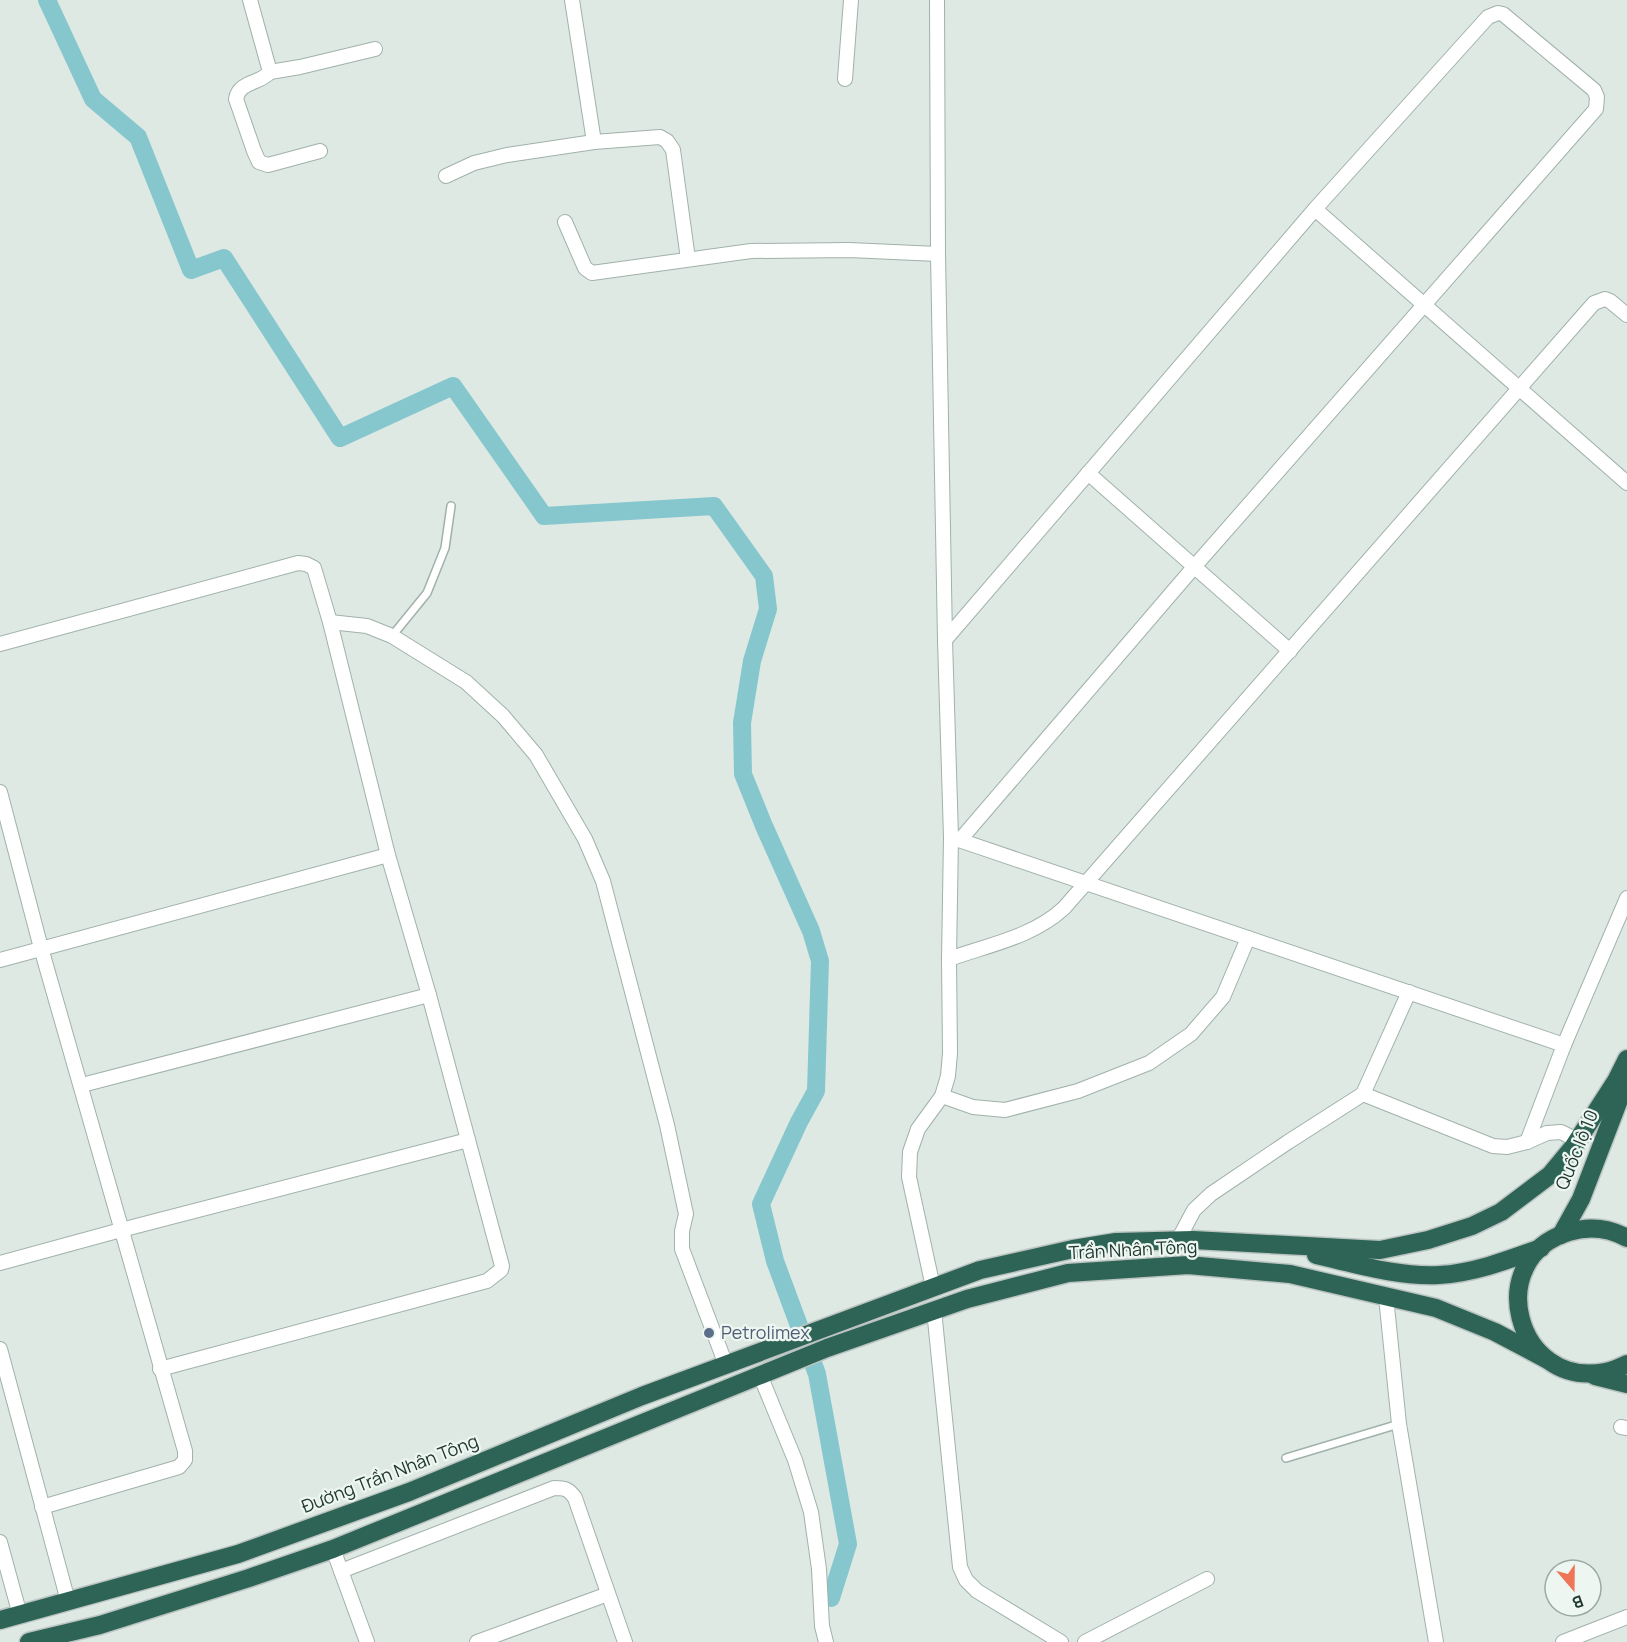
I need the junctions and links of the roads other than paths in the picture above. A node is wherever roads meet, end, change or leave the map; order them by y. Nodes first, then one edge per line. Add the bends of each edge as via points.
1 (250, 0) edge
2 (573, 0) edge
3 (851, 0) edge
4 (937, 0) edge
5 (375, 49) dead end
6 (270, 72) junction
7 (845, 79) dead end
8 (594, 142) junction
9 (320, 151) dead end
10 (446, 176) dead end
11 (1315, 209) junction
12 (565, 222) dead end
13 (938, 254) junction
14 (688, 259) junction
15 (1425, 306) junction
16 (1627, 315) edge
17 (1519, 388) junction
18 (1088, 473) junction
19 (1627, 483) edge
20 (451, 506) dead end
21 (1194, 567) junction
22 (330, 622) junction
23 (392, 636) junction
24 (945, 640) junction
25 (0, 644) edge
26 (1290, 651) junction
27 (0, 792) edge
28 (956, 839) junction
29 (388, 855) junction
30 (1086, 883) junction
31 (1627, 898) edge
32 (1248, 938) junction
33 (41, 948) junction
34 (949, 959) junction
35 (0, 960) edge
36 (1409, 992) junction
37 (429, 995) junction
38 (1564, 1045) junction
39 (1627, 1059) edge
40 (1627, 1079) edge
41 (82, 1085) junction
42 (1363, 1094) junction
43 (942, 1096) junction
44 (468, 1140) junction
45 (1577, 1140) junction
46 (1527, 1142) junction
47 (121, 1230) junction
48 (1561, 1235) junction
49 (1627, 1238) edge
50 (1178, 1240) junction
51 (1259, 1243) junction
52 (1542, 1247) junction
53 (0, 1263) edge
54 (933, 1287) junction
55 (1386, 1297) junction
56 (934, 1310) junction
57 (786, 1342) joint
58 (0, 1349) edge
59 (1546, 1359) junction
60 (1627, 1364) edge
61 (726, 1365) junction
62 (160, 1369) junction
63 (1585, 1374) junction
64 (760, 1375) junction
65 (1627, 1384) edge
66 (1399, 1424) junction
67 (1286, 1458) dead end
68 (42, 1507) junction
69 (321, 1523) junction
70 (0, 1542) edge
71 (333, 1549) junction
72 (341, 1571) junction
73 (1207, 1579) dead end
74 (608, 1594) junction
75 (68, 1601) junction
76 (20, 1615) junction
77 (1627, 1617) edge
78 (0, 1620) edge
79 (29, 1642) edge
80 (367, 1642) edge
81 (477, 1642) edge
82 (625, 1642) edge
83 (826, 1642) edge
84 (1061, 1642) edge
85 (1085, 1642) edge
86 (1436, 1642) edge
87 (1563, 1642) edge

1 - 6 street
2 - 8 street
3 - 7 street
4 - 13 street
5 - 6 street
6 - 9 street via 244,86 236,99 259,162 268,165
8 - 10 street via 507,154
8 - 14 street via 648,137 668,141
11 - 15 street
11 - 15 street via 1493,14 1503,14 1594,90 1598,97 1596,109
11 - 18 street
12 - 14 street via 585,268 592,273
13 - 14 street via 751,250
13 - 24 street
15 - 17 street
15 - 21 street
16 - 17 street via 1605,299 1594,303
17 - 19 street
17 - 26 street
18 - 21 street
18 - 24 street
20 - 23 lane via 445,548 427,593
21 - 26 street
21 - 28 street
22 - 23 street via 367,626
22 - 25 street via 314,568 298,563
22 - 29 street
23 - 61 street via 466,682 503,716 536,755 585,839 603,881 667,1125 686,1214 682,1249
24 - 28 street
26 - 30 street
27 - 33 street
28 - 30 street
28 - 34 street
29 - 33 street
29 - 37 street
30 - 32 street
30 - 34 street via 1052,920 1038,928
31 - 38 street
32 - 36 street
32 - 43 street via 1223,997 1191,1034 1149,1063 1078,1091 1005,1110 973,1107
33 - 35 street
33 - 41 street
34 - 43 street via 950,1053
36 - 38 street
36 - 42 street
37 - 41 street
37 - 44 street
38 - 46 street
39 - 45 highway, Trần Nhân Tông
40 - 48 highway, Quốc lộ 10 via 1581,1199
41 - 47 street
42 - 46 street via 1493,1146
42 - 50 street via 1211,1194 1194,1210
43 - 54 street via 918,1129 910,1152 909,1177
44 - 47 street
44 - 62 street via 502,1266 494,1278
45 - 46 street via 1561,1132
45 - 51 highway, Trần Nhân Tông via 1550,1175 1501,1212 1472,1226 1380,1250
47 - 53 street
47 - 62 street
48 - 49 highway via 1598,1228
48 - 52 highway
50 - 51 highway, Trần Nhân Tông
50 - 54 highway, Trần Nhân Tông via 1116,1242 1073,1249 980,1270
51 - 52 highway, Trần Nhân Tông via 1399,1273 1440,1275 1493,1265
52 - 59 highway via 1528,1263 1517,1304 1521,1325 1531,1344
54 - 57 highway, Trần Nhân Tông
55 - 56 highway, Trần Nhân Tông via 1290,1274 1188,1265 1068,1273
55 - 59 highway, Trần Nhân Tông via 1436,1308 1495,1332
55 - 66 street
56 - 64 highway, Trần Nhân Tông
56 - 84 street via 960,1567 977,1591
57 - 61 highway, Đường Trần Nhân Tông
58 - 68 street
59 - 63 highway, Trần Nhân Tông
60 - 63 highway via 1607,1372
61 - 69 highway, Đường Trần Nhân Tông via 409,1492
62 - 68 street via 185,1451 179,1467
63 - 65 highway, Trần Nhân Tông
64 - 71 highway
64 - 83 street via 795,1460 811,1512
66 - 67 lane
66 - 86 street
68 - 75 street
69 - 71 highway
69 - 75 highway, Đường Trần Nhân Tông via 238,1554
70 - 76 street
71 - 72 street
71 - 79 highway via 100,1625
72 - 74 street via 554,1488 565,1488 575,1498
72 - 80 street
73 - 85 street
74 - 81 street
74 - 82 street
75 - 76 highway, Đường Trần Nhân Tông
76 - 78 highway, Đường Trần Nhân Tông
77 - 87 street

